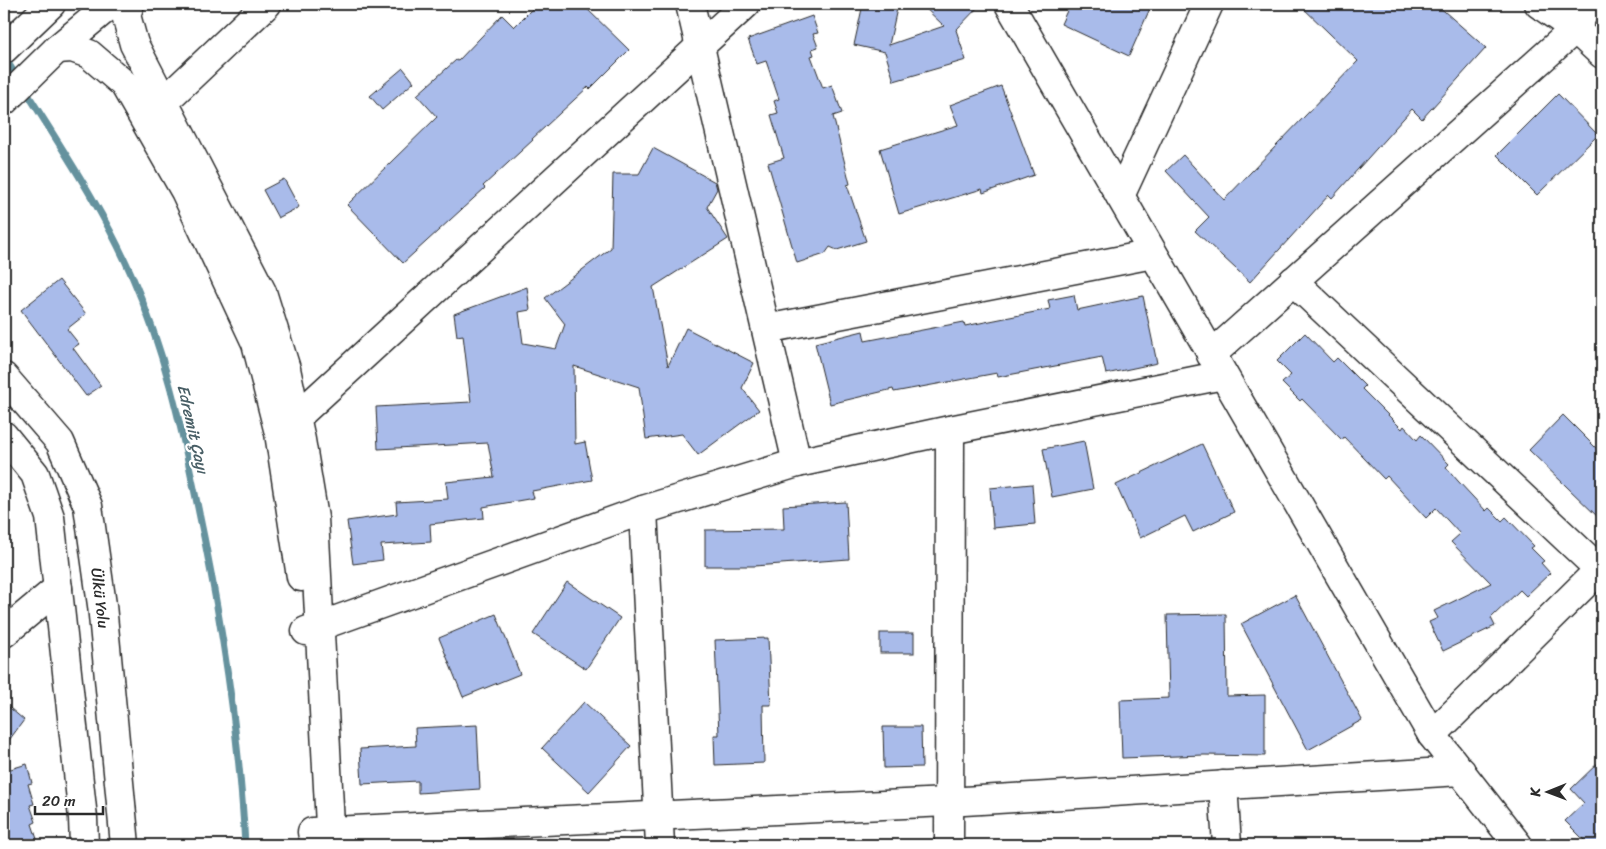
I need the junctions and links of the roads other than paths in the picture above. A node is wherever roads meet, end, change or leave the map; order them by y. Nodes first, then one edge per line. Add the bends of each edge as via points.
1 (111, 4) edge
2 (130, 4) edge
3 (267, 4) edge
4 (690, 4) edge
5 (746, 4) edge
6 (1009, 4) edge
7 (1209, 4) edge
8 (1539, 4) edge
9 (1589, 4) edge
10 (47, 7) edge
11 (1575, 29) junction
12 (700, 46) junction
13 (4, 49) edge
14 (55, 51) junction
15 (1602, 54) edge
16 (4, 101) edge
17 (153, 111) junction
18 (1120, 196) junction
19 (1153, 254) junction
20 (1293, 281) junction
21 (766, 328) junction
22 (1217, 365) junction
23 (4, 377) edge
24 (287, 426) junction
25 (950, 430) junction
26 (4, 436) edge
27 (797, 463) junction
28 (642, 510) junction
29 (1601, 569) edge
30 (58, 588) junction
31 (312, 628) junction
32 (4, 632) edge
33 (1432, 735) junction
34 (1461, 771) junction
35 (1223, 785) junction
36 (947, 802) junction
37 (659, 815) junction
38 (321, 838) edge
39 (84, 845) edge
40 (125, 845) edge
41 (660, 845) edge
42 (949, 845) edge
43 (1227, 845) edge
44 (1518, 845) edge

1 - 14 main road
2 - 17 main road via 126,15
3 - 17 main road
4 - 12 main road
5 - 12 main road
6 - 18 main road
7 - 18 main road
8 - 11 main road
9 - 11 main road
10 - 13 main road
11 - 15 main road
11 - 20 main road
12 - 21 main road
12 - 24 main road
14 - 16 main road
14 - 17 main road via 72,48 88,54
17 - 24 main road via 184,191 256,343
18 - 19 main road
19 - 21 main road
19 - 22 main road
20 - 22 main road
20 - 29 main road
21 - 27 main road
22 - 25 main road
22 - 33 main road
23 - 40 main road, Ülkü Yolu via 60,442 88,506 102,605
24 - 31 main road via 314,518
25 - 27 main road
25 - 36 main road
26 - 30 main road via 35,474 50,517
27 - 28 main road
28 - 31 main road
28 - 37 main road
29 - 33 main road
30 - 32 main road
30 - 39 main road
31 - 38 main road
33 - 34 main road
34 - 35 main road
34 - 44 main road
35 - 36 main road
35 - 43 main road
36 - 37 main road
36 - 42 main road
37 - 38 main road
37 - 41 main road

